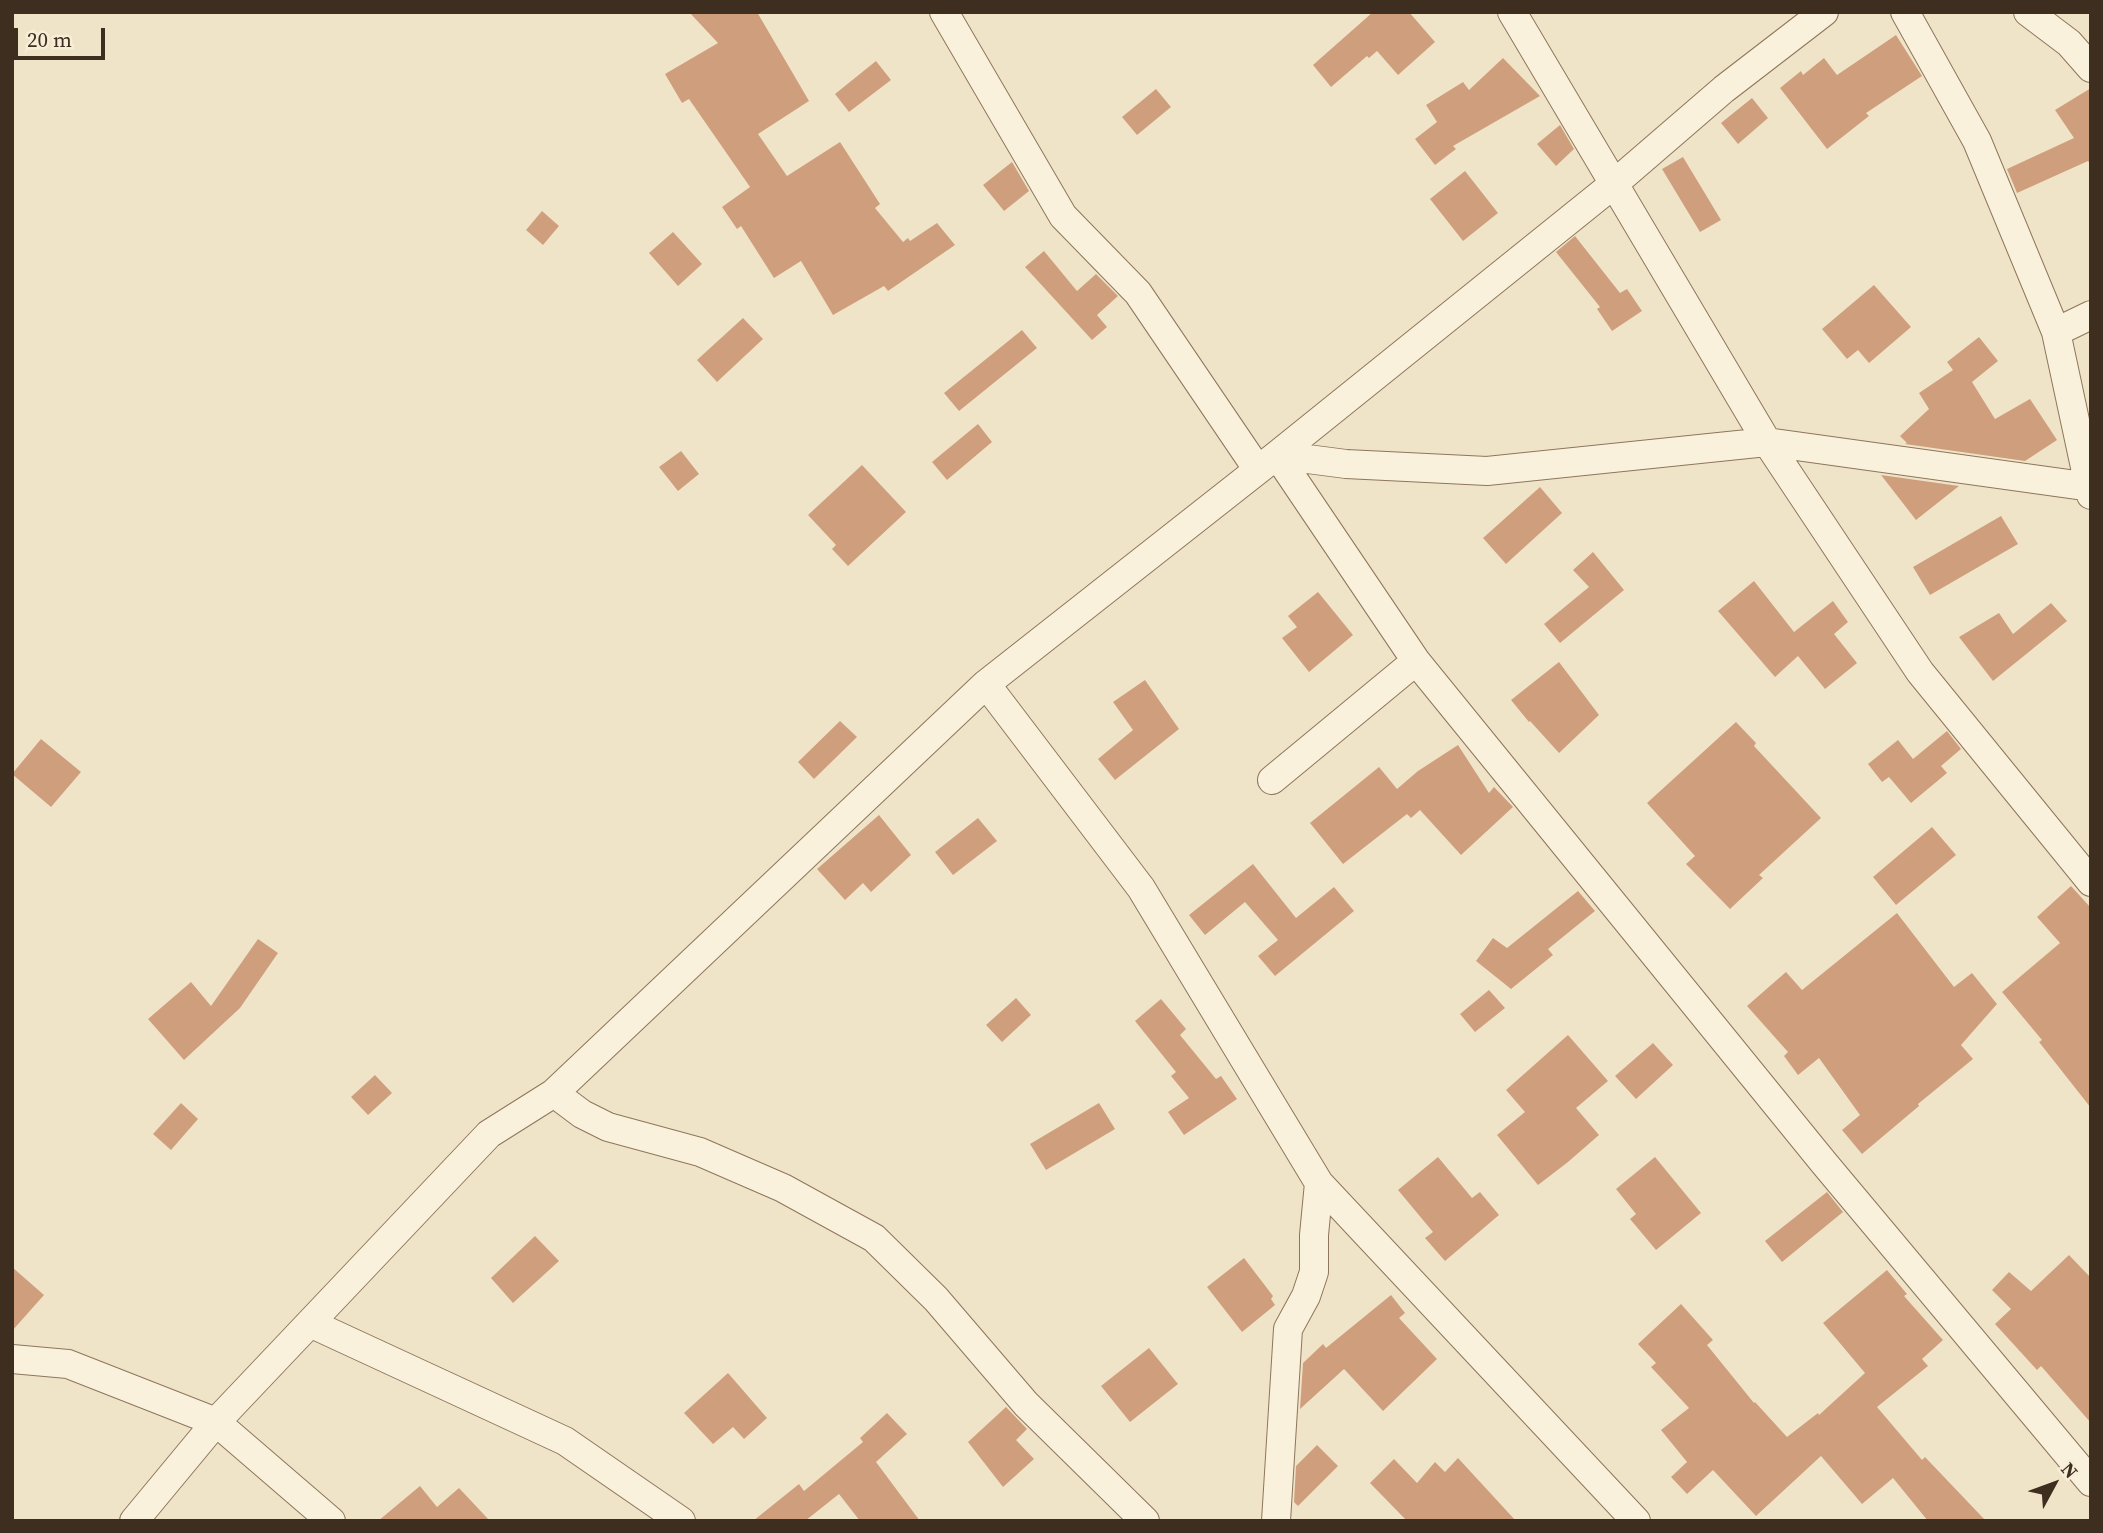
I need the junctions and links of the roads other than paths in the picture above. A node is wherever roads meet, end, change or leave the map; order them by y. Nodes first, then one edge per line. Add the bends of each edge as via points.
1 (944, 12) edge
2 (1512, 12) edge
3 (1824, 12) edge
4 (1905, 12) edge
5 (2028, 12) edge
6 (2091, 68) edge
7 (1615, 183) junction
8 (2091, 315) edge
9 (2056, 332) junction
10 (1767, 442) junction
11 (1268, 462) junction
12 (2090, 490) edge
13 (1416, 661) junction
14 (986, 684) junction
15 (1272, 780) dead end
16 (2091, 882) edge
17 (554, 1093) junction
18 (1319, 1182) junction
19 (312, 1324) junction
20 (12, 1359) edge
21 (216, 1422) junction
22 (2091, 1482) edge
23 (134, 1521) edge
24 (331, 1521) edge
25 (681, 1521) edge
26 (1145, 1521) edge
27 (1276, 1521) edge
28 (1636, 1521) edge

1 - 11 street via 1063,216 1138,293 1193,376
2 - 7 street
3 - 7 street via 1724,89
4 - 9 street via 1977,141
5 - 6 street via 2069,43
7 - 10 street
7 - 11 street
8 - 9 street
9 - 12 street
10 - 11 street via 1487,471
10 - 12 street
10 - 16 street via 1920,672
11 - 13 street
11 - 14 street
13 - 15 street
13 - 22 street via 1824,1163
14 - 17 street
14 - 18 street via 1141,888
17 - 19 street via 489,1134
17 - 26 street via 608,1127 700,1152 783,1188 874,1238 936,1299 1026,1404
18 - 27 street via 1314,1272 1288,1329
18 - 28 street
19 - 21 street
19 - 25 street via 565,1441
20 - 21 street via 68,1364
21 - 23 street
21 - 24 street

